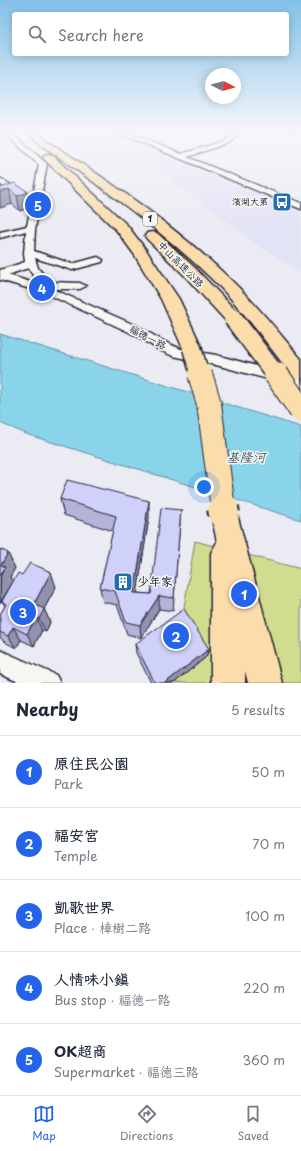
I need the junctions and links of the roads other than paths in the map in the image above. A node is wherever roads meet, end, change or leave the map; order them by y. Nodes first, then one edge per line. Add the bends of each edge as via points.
1 (42, 163) edge
2 (54, 163) edge
3 (58, 163) edge
4 (73, 163) edge
5 (195, 163) edge
6 (0, 180) edge
7 (18, 193) junction
8 (6, 197) edge
9 (36, 205) junction
10 (301, 206) edge
11 (31, 228) junction
12 (0, 235) edge
13 (30, 258) junction
14 (98, 260) dead end
15 (0, 275) edge
16 (80, 286) dead end
17 (49, 288) junction
18 (301, 374) edge
19 (301, 383) edge
20 (301, 410) edge
21 (224, 514) junction
22 (0, 662) edge
23 (48, 683) edge
24 (228, 683) edge
25 (265, 683) edge

1 - 9 street
2 - 21 highway, bridge via 122,228 170,299 192,348 209,404
3 - 20 highway, 中山高速公路 / 1, bridge via 99,192 155,238 189,271 233,318
4 - 18 highway, 中山高速公路 / 1 via 126,199 228,287
5 - 10 street
6 - 7 street
7 - 8 street
7 - 9 street
9 - 11 street
11 - 12 street
11 - 13 street
13 - 14 street via 72,267
13 - 15 street, 福德一路
13 - 17 street
15 - 17 street, 福德一路
16 - 17 street
17 - 19 street, 福德一路 via 178,353 216,360
21 - 24 highway
21 - 25 highway
22 - 23 street

